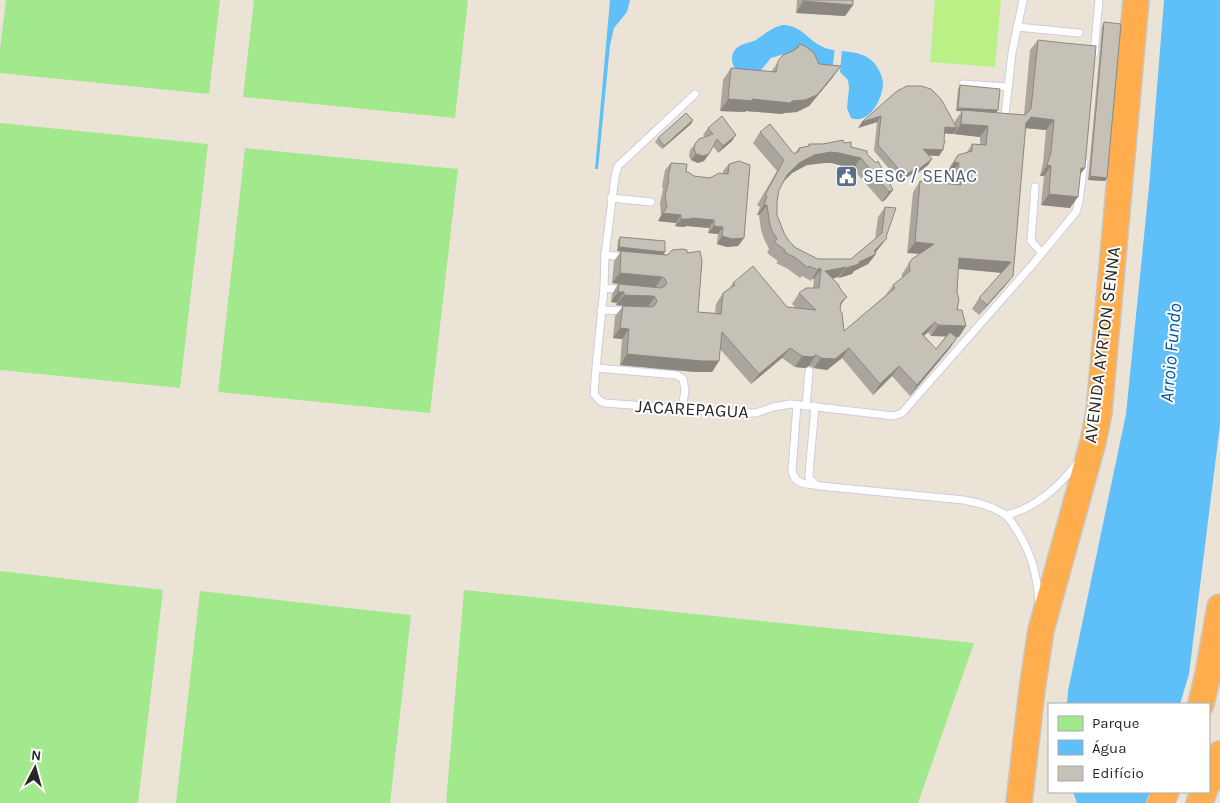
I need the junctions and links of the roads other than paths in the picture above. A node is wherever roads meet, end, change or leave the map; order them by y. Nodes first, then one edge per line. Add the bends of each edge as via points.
1 (1023, 0) edge
2 (1099, 0) edge
3 (1136, 0) edge
4 (1017, 27) junction
5 (1079, 33) dead end
6 (1094, 59) edge
7 (963, 84) edge
8 (1008, 86) junction
9 (695, 94) dead end
10 (994, 119) edge
11 (1085, 158) edge
12 (1035, 187) dead end
13 (611, 198) junction
14 (651, 202) dead end
15 (1042, 253) junction
16 (605, 255) junction
17 (632, 257) edge
18 (604, 288) junction
19 (629, 290) edge
20 (601, 310) junction
21 (636, 311) edge
22 (596, 368) junction
23 (809, 371) dead end
24 (797, 405) junction
25 (806, 406) junction
26 (815, 406) junction
27 (682, 410) junction
28 (1093, 442) junction
29 (815, 484) junction
30 (1005, 515) junction
31 (1220, 607) edge
32 (1041, 630) junction
33 (1200, 703) edge
34 (1220, 754) edge
35 (1210, 779) edge
36 (1019, 803) edge

1 - 4 lane
2 - 6 lane
3 - 28 highway, AVENIDA AYRTON SENNA via 1100,402
4 - 5 lane
4 - 8 lane
7 - 8 lane
8 - 10 lane via 1004,118
9 - 13 lane via 618,166
11 - 15 lane via 1076,212
12 - 15 lane via 1031,241
13 - 14 lane
13 - 16 lane
15 - 26 lane, JACAREPAGUA via 902,413 894,416
16 - 17 lane
16 - 18 lane
18 - 19 lane
18 - 20 lane
20 - 21 lane
20 - 22 lane
22 - 27 lane, JACAREPAGUA via 594,394 600,401
22 - 27 lane via 677,375 683,379 685,390
23 - 25 lane
24 - 25 lane, JACAREPAGUA
24 - 27 lane, JACAREPAGUA via 738,414
24 - 29 lane via 792,471 797,482
25 - 26 lane, JACAREPAGUA
26 - 29 lane via 809,471
28 - 30 lane via 1068,475 1043,497 1024,510
28 - 32 highway, AVENIDA AYRTON SENNA
29 - 30 lane via 964,500 985,504
30 - 32 lane via 1023,541 1032,562 1038,587
31 - 33 highway
32 - 36 highway, AVENIDA AYRTON SENNA
34 - 35 highway

